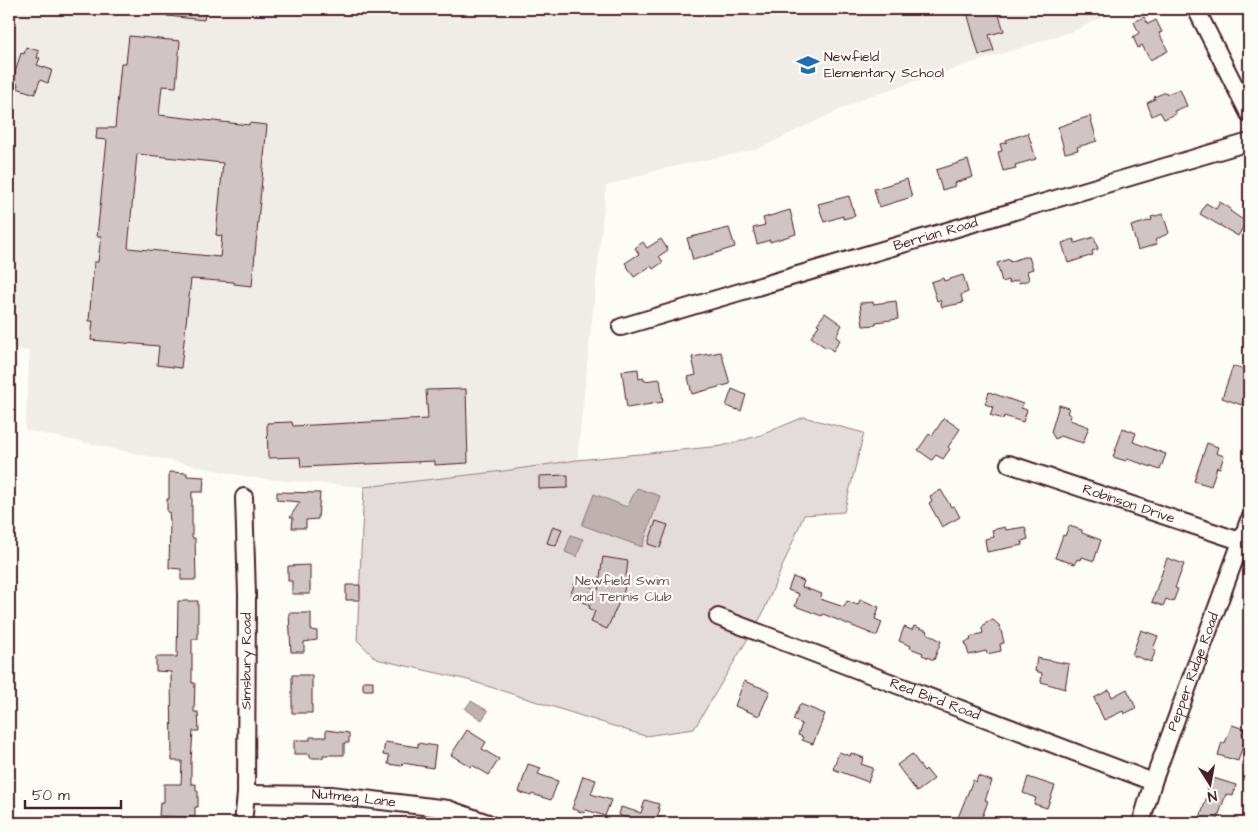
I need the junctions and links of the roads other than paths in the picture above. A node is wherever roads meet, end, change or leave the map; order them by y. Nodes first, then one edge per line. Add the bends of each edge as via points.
1 (1196, 9) edge
2 (1249, 114) edge
3 (1249, 142) edge
4 (621, 327) dead end
5 (1008, 464) dead end
6 (244, 497) dead end
7 (1249, 520) edge
8 (1246, 542) edge
9 (718, 617) dead end
10 (1153, 782) junction
11 (246, 794) junction
12 (243, 823) edge
13 (488, 823) edge
14 (1141, 823) edge

1 - 2 street
3 - 4 street, Berrian Road
5 - 8 street, Robinson Drive
6 - 11 street, Simsbury Road
7 - 8 street, Pepper Ridge Road
8 - 10 street, Pepper Ridge Road
9 - 10 street, Red Bird Road
10 - 14 street, Pepper Ridge Road
11 - 12 street, Simsbury Road
11 - 13 street, Nutmeg Lane via 340,796 448,809

